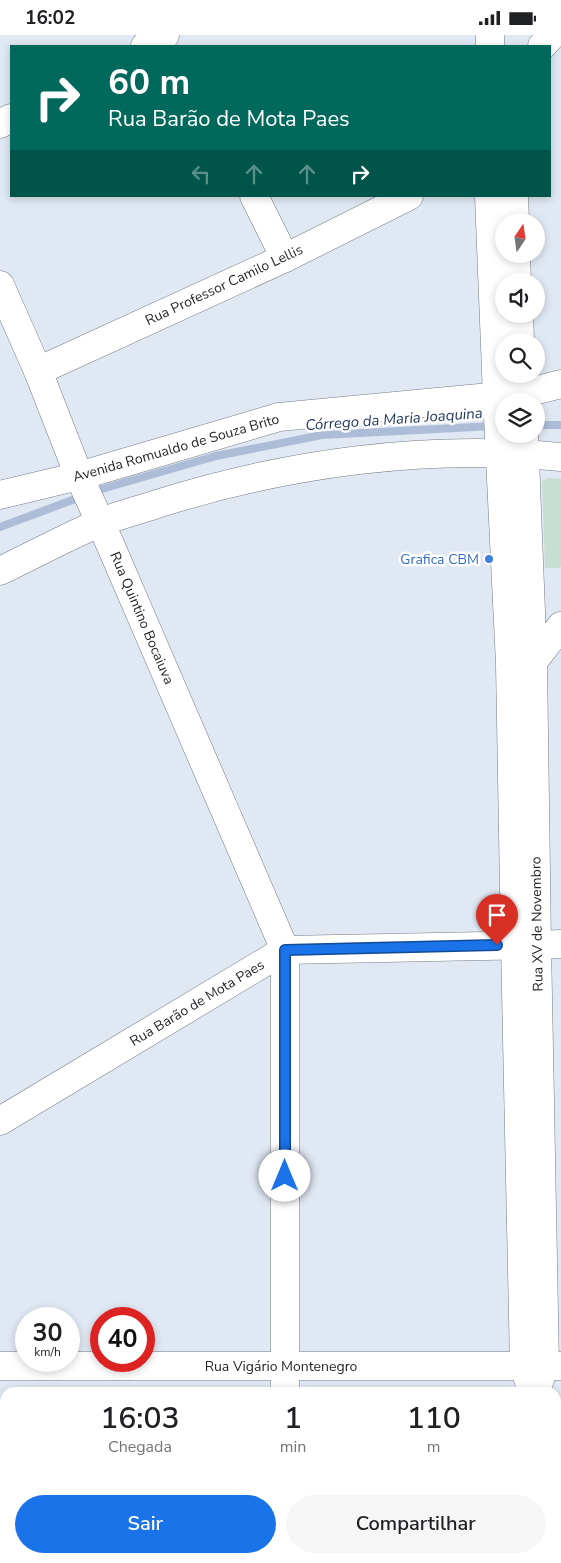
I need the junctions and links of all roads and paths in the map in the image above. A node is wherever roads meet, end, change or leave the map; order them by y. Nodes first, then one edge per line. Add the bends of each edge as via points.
1 (166, 35) edge
2 (552, 35) edge
3 (147, 45) edge
4 (543, 45) edge
5 (254, 197) edge
6 (407, 197) edge
7 (489, 197) edge
8 (514, 197) edge
9 (515, 213) edge
10 (285, 258) junction
11 (0, 285) edge
12 (38, 371) junction
13 (561, 384) edge
14 (516, 391) edge
15 (517, 447) edge
16 (561, 457) edge
17 (79, 476) junction
18 (0, 495) edge
19 (100, 522) junction
20 (0, 571) edge
21 (561, 626) edge
22 (522, 663) junction
23 (538, 945) edge
24 (285, 950) junction
25 (0, 1121) edge
26 (0, 1366) edge
27 (543, 1366) edge
28 (285, 1379) edge
29 (536, 1387) edge

1 - 3 street
2 - 4 street
5 - 10 street
6 - 10 street, Rua Professor Camilo Lellis
7 - 14 street, Rua XV de Novembro
8 - 9 street
10 - 12 street, Rua Professor Camilo Lellis
11 - 12 street, Rua Quintino Bocaiuva
12 - 17 street, Rua Quintino Bocaiuva
13 - 14 street, Avenida Romualdo de Souza Brito
14 - 15 street, Rua XV de Novembro
14 - 17 street, Avenida Romualdo de Souza Brito via 279,417
15 - 16 street
15 - 19 street via 402,455 295,470 204,489
15 - 22 street, Rua XV de Novembro
17 - 18 street, Avenida Romualdo de Souza Brito
17 - 19 street, Rua Quintino Bocaiuva
19 - 20 street
19 - 24 street, Rua Quintino Bocaiuva
21 - 22 street
22 - 23 street, Rua XV de Novembro
23 - 24 street, Rua Barão de Mota Paes
23 - 27 street, Rua XV de Novembro
24 - 25 street, Rua Barão de Mota Paes
24 - 28 street
26 - 28 street, Rua Vigário Montenegro
27 - 28 street, Rua Vigário Montenegro
27 - 29 street, Rua XV de Novembro

